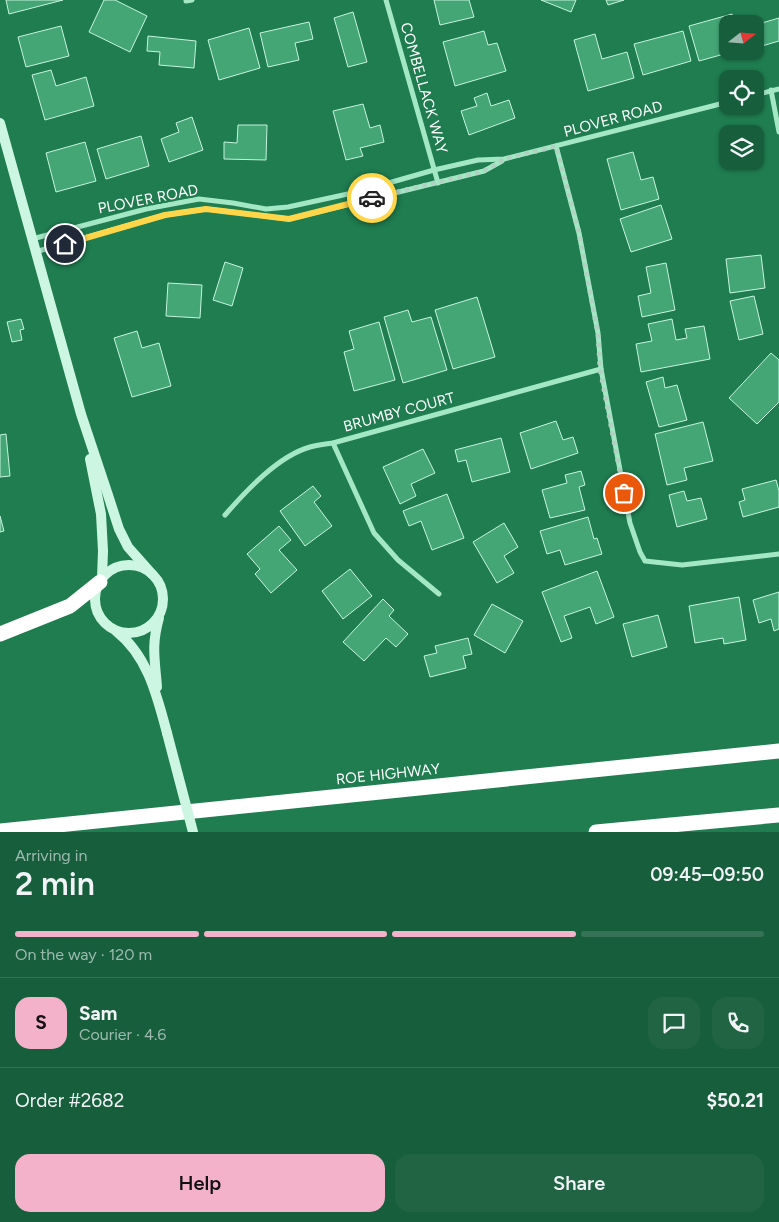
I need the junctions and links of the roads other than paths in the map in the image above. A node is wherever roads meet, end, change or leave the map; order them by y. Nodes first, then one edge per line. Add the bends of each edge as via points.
1 (186, 0) edge
2 (192, 0) edge
3 (386, 0) edge
4 (779, 89) edge
5 (771, 90) junction
6 (764, 92) edge
7 (719, 104) edge
8 (0, 123) edge
9 (779, 132) edge
10 (556, 146) junction
11 (504, 159) junction
12 (434, 170) junction
13 (438, 182) junction
14 (32, 239) junction
15 (36, 252) junction
16 (600, 369) junction
17 (81, 414) junction
18 (333, 443) junction
19 (225, 515) dead end
20 (779, 554) edge
21 (152, 574) junction
22 (101, 580) junction
23 (439, 594) dead end
24 (162, 606) junction
25 (110, 626) junction
26 (0, 634) edge
27 (158, 698) junction
28 (779, 751) edge
29 (779, 815) edge
30 (0, 831) edge
31 (193, 832) edge
32 (596, 832) edge

1 - 2 street
3 - 12 street, COMBELLACK WAY
4 - 5 street
5 - 6 street
5 - 9 street
7 - 10 street, PLOVER ROAD
8 - 14 main road
10 - 11 street, PLOVER ROAD
10 - 16 street via 579,233 598,334
11 - 12 street, PLOVER ROAD via 478,160
11 - 13 street, PLOVER ROAD via 484,171
12 - 13 street, COMBELLACK WAY
12 - 14 street, PLOVER ROAD via 288,207 266,209 199,199 146,209
13 - 15 street, PLOVER ROAD via 289,219 206,209 165,215
14 - 15 main road
15 - 17 main road
16 - 18 street, BRUMBY COURT
16 - 20 street via 630,523 645,562 682,565
17 - 21 main road via 119,529 128,547
17 - 22 main road via 101,514
18 - 19 street, BRUMBY COURT via 308,448 285,460 250,486
18 - 23 street via 374,533 398,560
21 - 22 main road via 142,567 119,566
21 - 24 main road via 160,583
22 - 25 main road via 97,609
22 - 26 highway via 70,606
24 - 25 main road via 158,617 140,631 119,631
24 - 27 main road via 153,651
25 - 27 main road via 139,655
27 - 31 main road, bridge
28 - 30 highway, ROE HIGHWAY
29 - 32 highway

